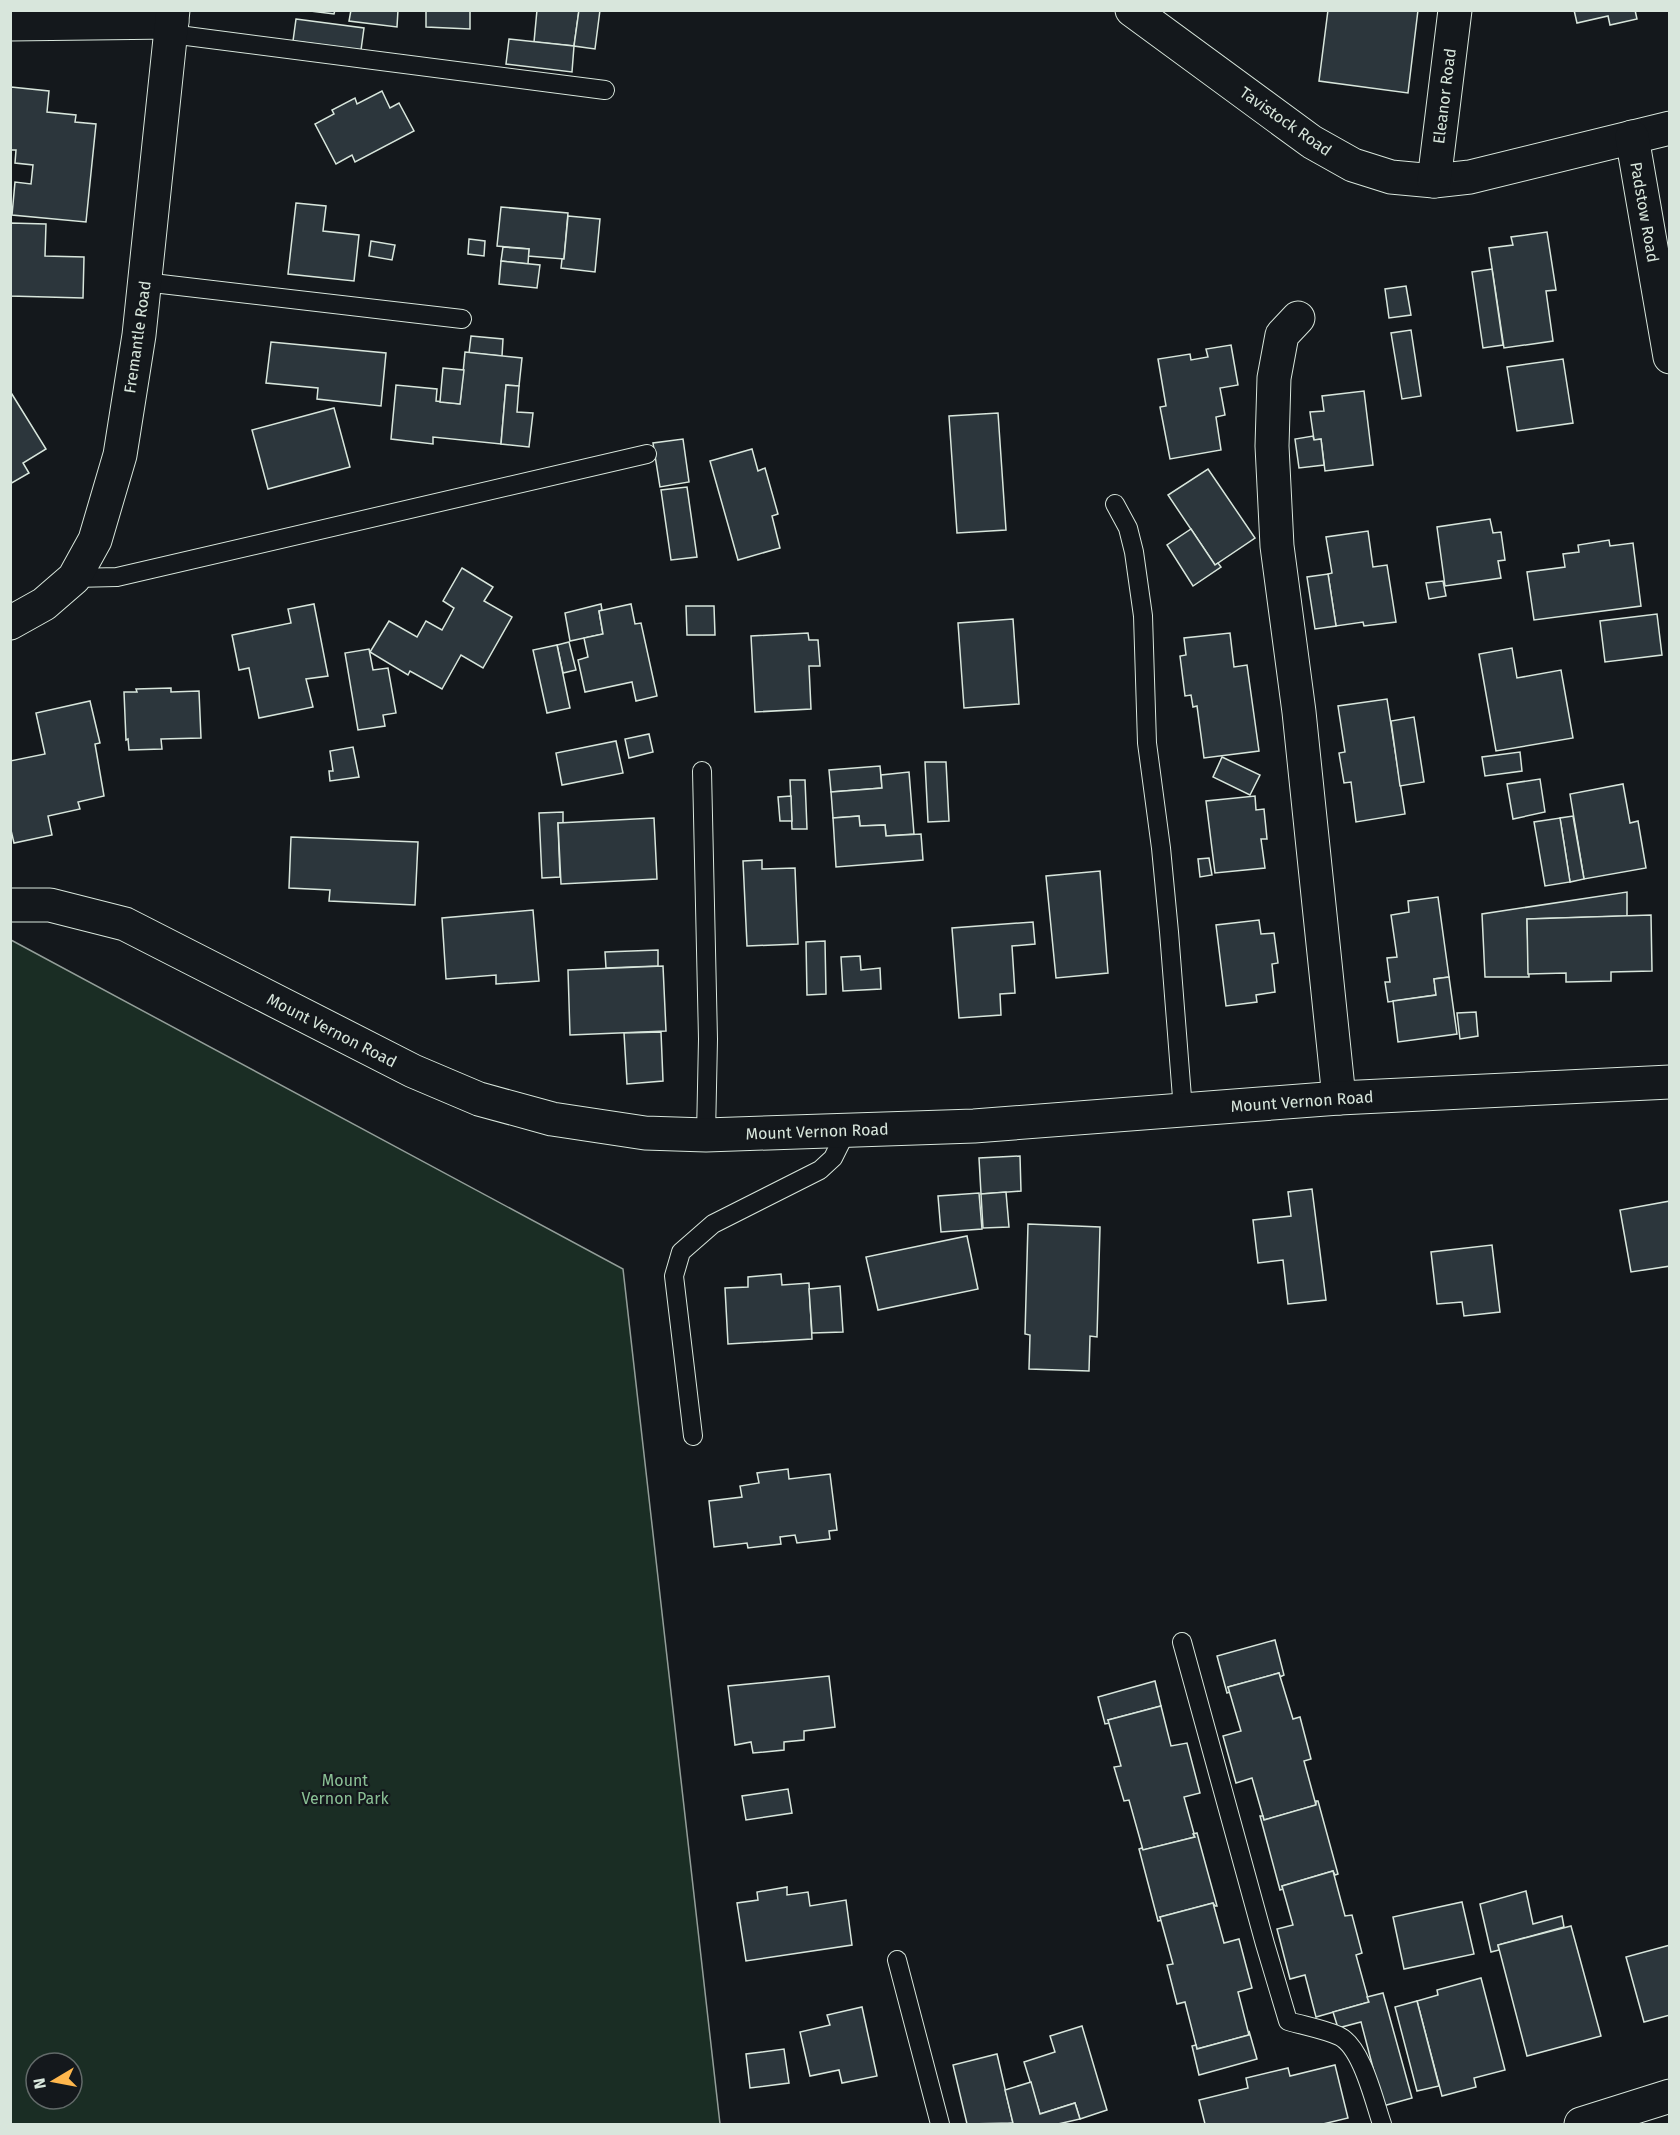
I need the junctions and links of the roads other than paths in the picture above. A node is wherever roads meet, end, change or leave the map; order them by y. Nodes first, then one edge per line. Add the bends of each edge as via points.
1 (1132, 10) edge
2 (1455, 10) edge
3 (172, 22) edge
4 (10, 24) edge
5 (605, 90) dead end
6 (1670, 128) edge
7 (1632, 137) junction
8 (1434, 181) junction
9 (144, 282) junction
10 (1298, 318) dead end
11 (462, 319) dead end
12 (1670, 357) edge
13 (647, 454) dead end
14 (1115, 504) dead end
15 (74, 578) junction
16 (10, 623) edge
17 (702, 771) dead end
18 (10, 905) edge
19 (1670, 1082) edge
20 (1339, 1098) junction
21 (1183, 1110) junction
22 (847, 1130) junction
23 (706, 1135) junction
24 (693, 1436) dead end
25 (1182, 1642) dead end
26 (897, 1960) dead end
27 (1670, 2096) edge
28 (940, 2124) edge
29 (1382, 2124) edge
30 (1581, 2124) edge

1 - 8 street, Tavistock Road via 1312,142 1353,165 1390,177
2 - 8 street, Eleanor Road
3 - 4 street
3 - 5 lane
3 - 9 street, Fremantle Road
6 - 7 street, Tavistock Road
7 - 8 street, Tavistock Road via 1470,177
7 - 12 street, Padstow Road
9 - 11 lane
9 - 15 street, Fremantle Road via 120,455 95,540
10 - 20 street via 1282,335 1274,378 1272,446 1277,546 1299,712
13 - 15 lane via 124,576
14 - 21 lane via 1128,528 1134,552 1143,616 1147,743 1166,900
15 - 16 street, Fremantle Road via 44,604
17 - 23 lane via 708,1039
18 - 23 street, Mount Vernon Road via 50,905 125,924 413,1071 480,1099 552,1119 645,1133
19 - 20 street, Mount Vernon Road
20 - 21 street, Mount Vernon Road
21 - 22 street, Mount Vernon Road via 974,1126
22 - 23 street, Mount Vernon Road
22 - 24 lane via 833,1158 820,1170 713,1224 681,1252 674,1276
25 - 29 lane via 1288,2021 1341,2037 1352,2047
26 - 28 lane
27 - 30 street

